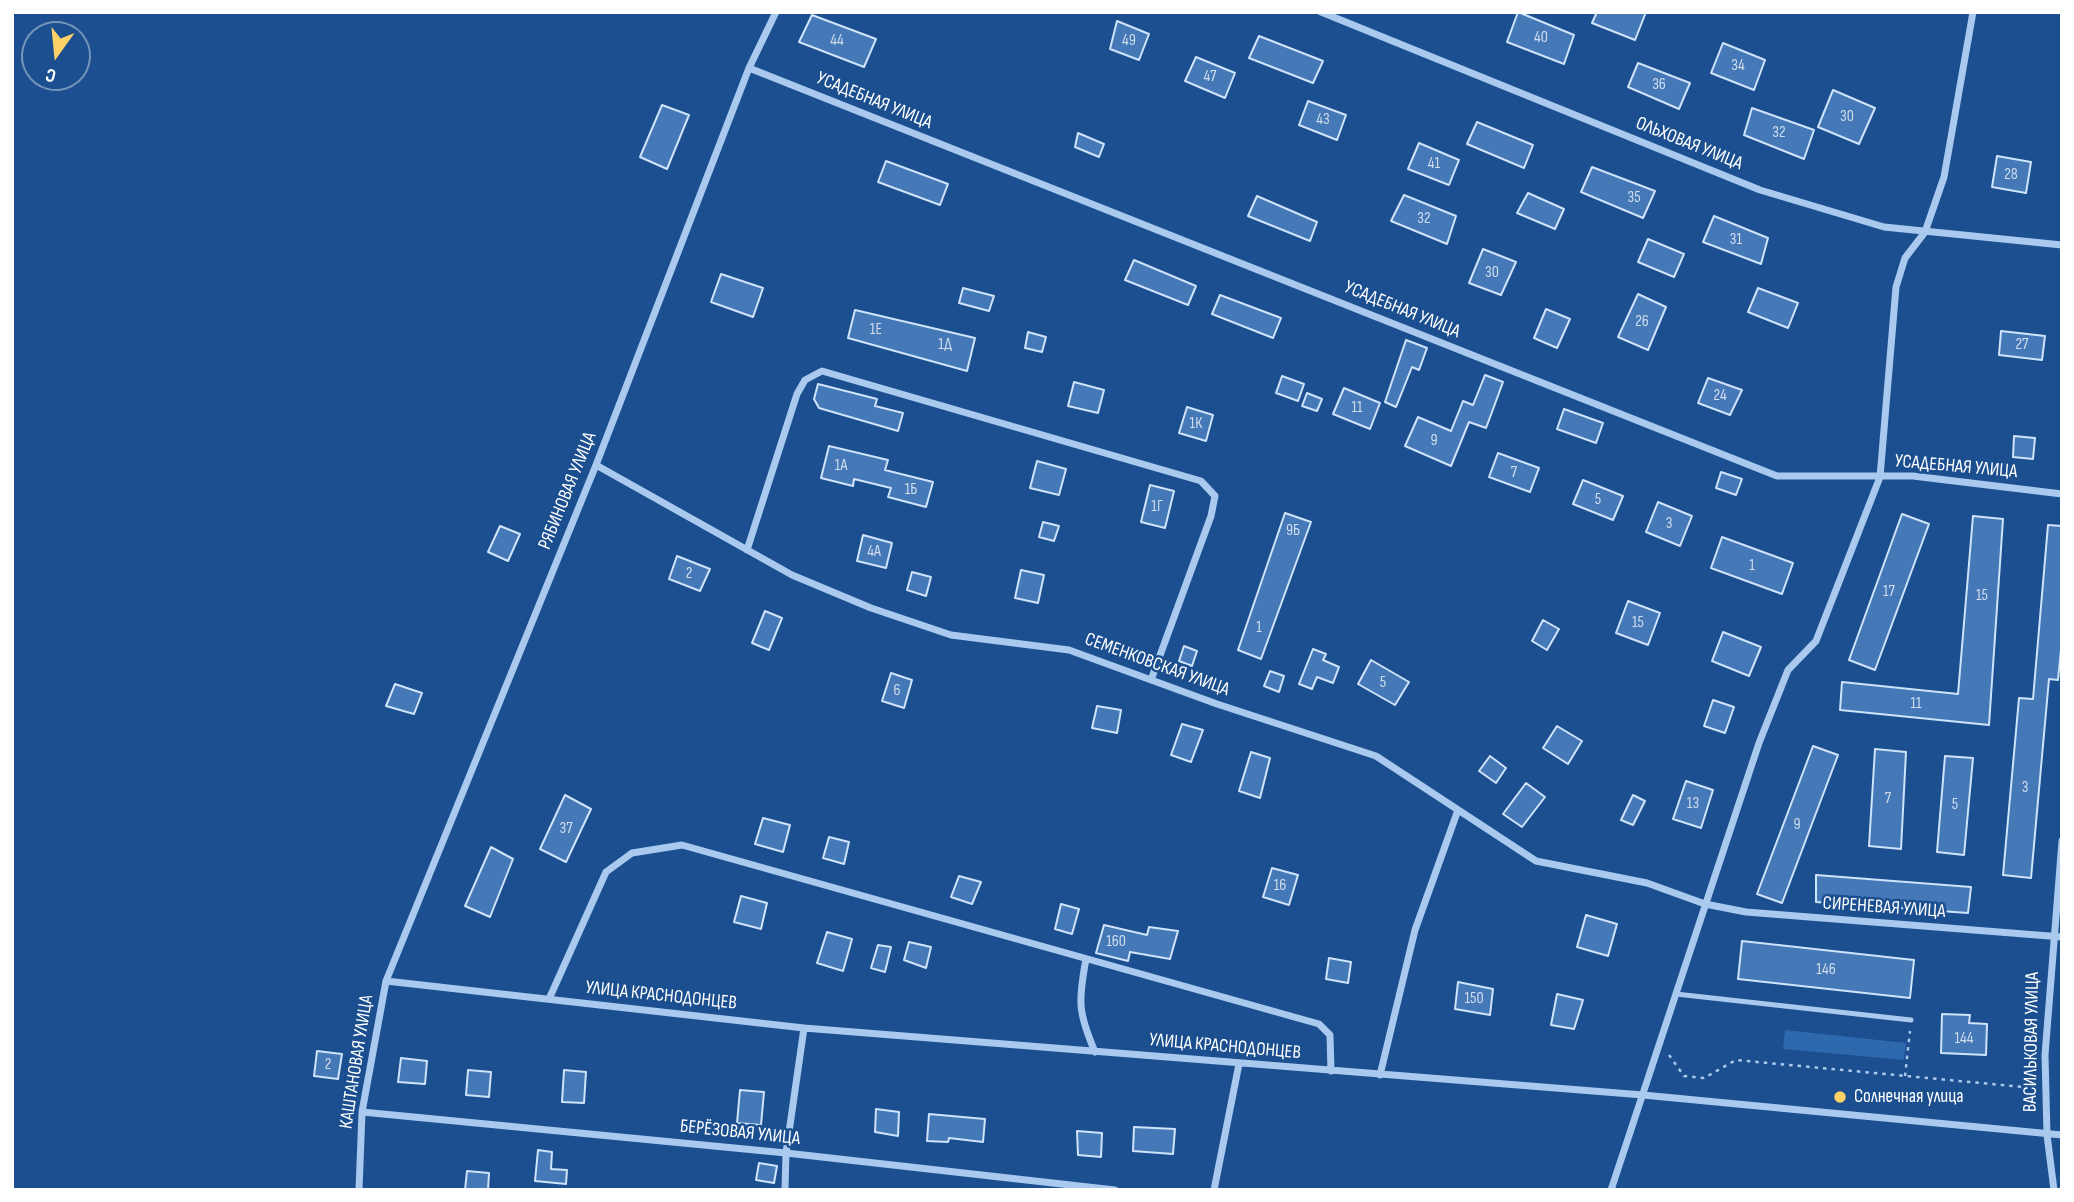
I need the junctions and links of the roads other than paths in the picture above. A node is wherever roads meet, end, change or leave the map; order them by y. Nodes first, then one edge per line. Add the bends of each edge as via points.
1 (776, 12) edge
2 (1321, 12) edge
3 (1973, 12) edge
4 (749, 68) junction
5 (1925, 232) junction
6 (2062, 245) edge
7 (596, 465) junction
8 (1880, 477) junction
9 (2062, 494) edge
10 (747, 550) junction
11 (1151, 680) junction
12 (1458, 810) junction
13 (2062, 841) edge
14 (1705, 904) junction
15 (2052, 936) junction
16 (2062, 937) edge
17 (1086, 959) junction
18 (386, 981) junction
19 (1676, 994) junction
20 (549, 999) junction
21 (1911, 1020) road end
22 (804, 1028) junction
23 (1095, 1052) junction
24 (1239, 1064) junction
25 (1331, 1072) junction
26 (1380, 1075) junction
27 (1643, 1096) junction
28 (362, 1112) junction
29 (2047, 1135) junction
30 (2062, 1135) edge
31 (786, 1153) junction
32 (359, 1190) edge
33 (785, 1190) edge
34 (1115, 1190) edge
35 (1214, 1190) edge
36 (1611, 1190) edge
37 (2054, 1190) edge

1 - 4 street, РЯБИНОВАЯ УЛИЦА
2 - 5 street, ОЛЬХОВАЯ УЛИЦА via 1760,190 1884,227
3 - 5 street via 1944,177
4 - 7 street, РЯБИНОВАЯ УЛИЦА
4 - 8 street, УСАДЕБНАЯ УЛИЦА via 1777,475
5 - 6 street, ОЛЬХОВАЯ УЛИЦА
5 - 8 street via 1905,258 1896,287
7 - 10 street, СЕМЕНКОВСКАЯ УЛИЦА
7 - 18 street, РЯБИНОВАЯ УЛИЦА
8 - 9 street, УСАДЕБНАЯ УЛИЦА via 1913,476
8 - 14 street via 1816,641 1788,670
10 - 11 street, СЕМЕНКОВСКАЯ УЛИЦА via 837,594 951,635 1069,650
10 - 11 street via 797,394 804,380 822,371 1200,481 1215,496 1211,516
11 - 12 street, СЕМЕНКОВСКАЯ УЛИЦА via 1376,756
12 - 14 street, СЕМЕНКОВСКАЯ УЛИЦА via 1536,861 1647,883
12 - 26 street via 1415,930
13 - 15 street
14 - 15 street, СИРЕНЕВАЯ УЛИЦА via 1785,916
14 - 19 street
15 - 16 street, СИРЕНЕВАЯ УЛИЦА
15 - 29 street, ВАСИЛЬКОВАЯ УЛИЦА via 2044,1089
17 - 20 street via 682,845 632,853 606,872
17 - 23 street via 1080,1016
17 - 25 street via 1319,1024 1330,1035
18 - 20 street, УЛИЦА КРАСНОДОНЦЕВ
18 - 28 street, КАШТАНОВАЯ УЛИЦА
19 - 21 lane
19 - 27 street
20 - 22 street, УЛИЦА КРАСНОДОНЦЕВ
22 - 23 street, УЛИЦА КРАСНОДОНЦЕВ
22 - 31 street
23 - 24 street, УЛИЦА КРАСНОДОНЦЕВ
24 - 25 street, УЛИЦА КРАСНОДОНЦЕВ
24 - 35 street
25 - 26 street, УЛИЦА КРАСНОДОНЦЕВ
26 - 27 street, УЛИЦА КРАСНОДОНЦЕВ
27 - 29 street, УЛИЦА КРАСНОДОНЦЕВ
27 - 36 street
28 - 31 street, БЕРЁЗОВАЯ УЛИЦА
28 - 32 street, КАШТАНОВАЯ УЛИЦА
29 - 30 street, УЛИЦА КРАСНОДОНЦЕВ
29 - 37 street, ВАСИЛЬКОВАЯ УЛИЦА
31 - 33 street
31 - 34 street, БЕРЁЗОВАЯ УЛИЦА

